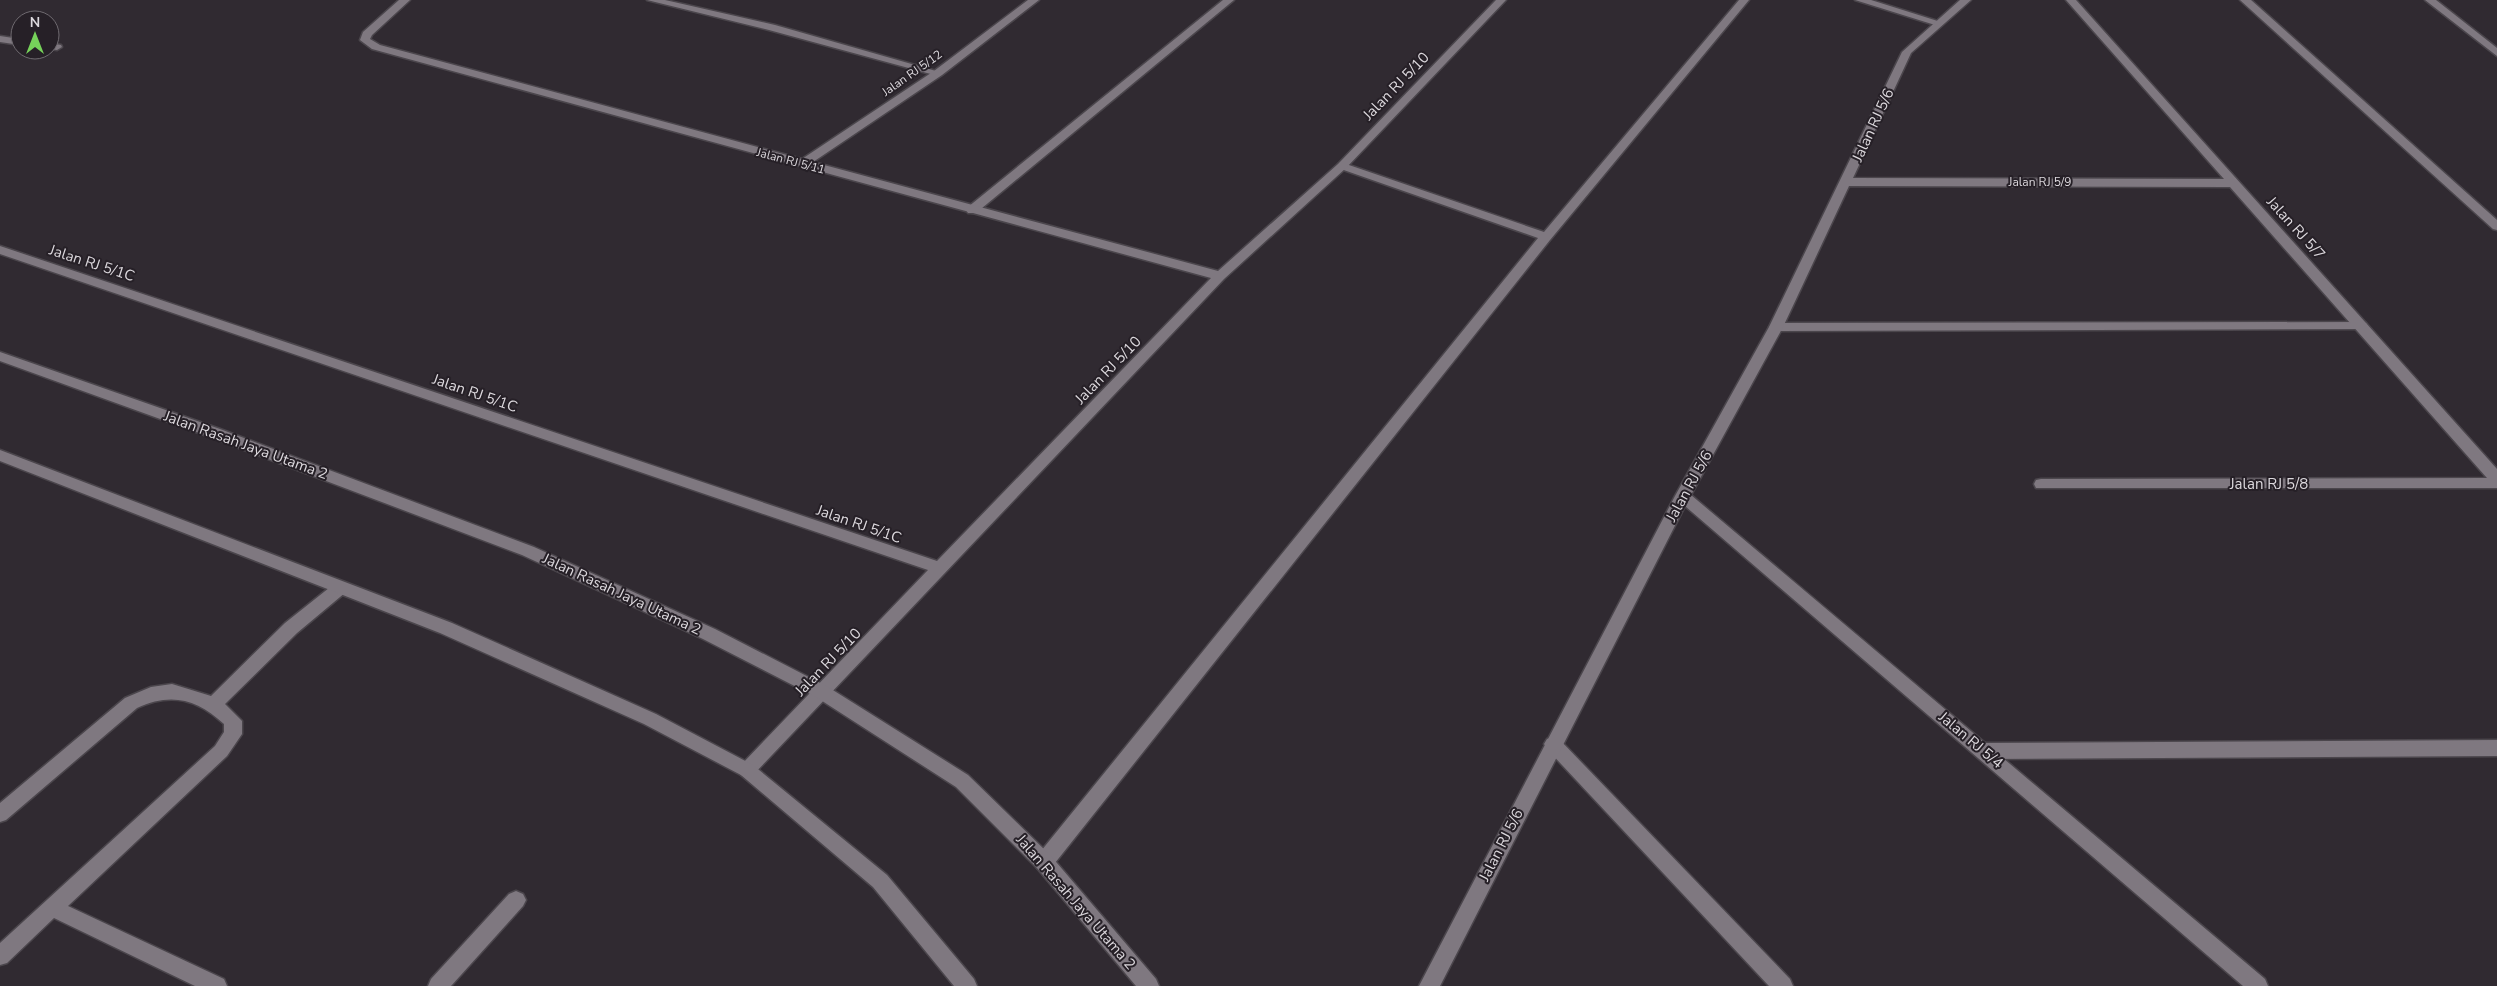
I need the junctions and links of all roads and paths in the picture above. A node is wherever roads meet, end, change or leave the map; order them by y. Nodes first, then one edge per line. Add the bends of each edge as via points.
1 (406, 0) edge
2 (652, 0) edge
3 (1034, 0) edge
4 (1229, 0) edge
5 (1501, 0) edge
6 (1744, 0) edge
7 (1860, 0) edge
8 (1966, 0) edge
9 (2071, 0) edge
10 (2245, 0) edge
11 (2430, 0) edge
12 (1939, 23) junction
13 (2497, 53) edge
14 (938, 73) junction
15 (802, 164) junction
16 (1342, 166) junction
17 (1846, 182) junction
18 (2234, 183) junction
19 (972, 210) junction
20 (2497, 226) edge
21 (1546, 237) junction
22 (0, 250) edge
23 (1220, 276) junction
24 (2361, 326) junction
25 (1776, 327) junction
26 (0, 356) edge
27 (0, 455) edge
28 (2497, 479) edge
29 (2497, 483) edge
30 (2041, 484) dead end
31 (1683, 496) junction
32 (940, 568) junction
33 (340, 588) junction
34 (822, 692) junction
35 (214, 704) junction
36 (1553, 744) junction
37 (2497, 748) edge
38 (1983, 751) junction
39 (747, 770) junction
40 (0, 814) edge
41 (1044, 862) junction
42 (516, 900) dead end
43 (53, 908) junction
44 (0, 956) edge
45 (217, 986) edge
46 (438, 986) edge
47 (967, 986) edge
48 (1149, 986) edge
49 (1429, 986) edge
50 (1784, 986) edge
51 (2258, 986) edge

1 - 15 street, Jalan RJ 5/11 via 367,34 365,40 376,47
2 - 14 street via 771,27
3 - 14 street, Jalan RJ 5/12
4 - 19 street
5 - 16 street, Jalan RJ 5/10
6 - 21 street
7 - 12 street
8 - 12 street, Jalan RJ 5/6
9 - 18 street, Jalan RJ 5/7
10 - 20 street
11 - 13 street
12 - 17 street, Jalan RJ 5/6 via 1907,52
14 - 15 street, Jalan RJ 5/12
15 - 19 street, Jalan RJ 5/11
16 - 21 street
16 - 23 street, Jalan RJ 5/10
17 - 18 street, Jalan RJ 5/9
17 - 25 street, Jalan RJ 5/6
18 - 24 street, Jalan RJ 5/7
19 - 23 street, Jalan RJ 5/11
21 - 41 street
22 - 32 street, Jalan RJ 5/1C
23 - 32 street, Jalan RJ 5/10
24 - 25 street
24 - 28 street, Jalan RJ 5/7
25 - 31 street, Jalan RJ 5/6
26 - 34 street, Jalan Rasah Jaya Utama 2 via 215,432 528,551 709,634
27 - 33 street
29 - 30 street, Jalan RJ 5/8
31 - 36 street, Jalan RJ 5/6
31 - 38 street, Jalan RJ 5/4
32 - 34 street, Jalan RJ 5/10
33 - 35 street via 291,628
33 - 39 street via 446,628 650,719
34 - 39 street, Jalan RJ 5/10
34 - 41 street, Jalan Rasah Jaya Utama 2 via 962,781
35 - 40 street via 172,691 151,694 131,703
35 - 43 street via 233,721 233,734 221,751
36 - 49 street, Jalan RJ 5/6
36 - 50 street
37 - 38 street
38 - 51 street, Jalan RJ 5/4
39 - 47 street via 880,881
41 - 48 street, Jalan Rasah Jaya Utama 2
42 - 46 street
43 - 44 street
43 - 45 street

